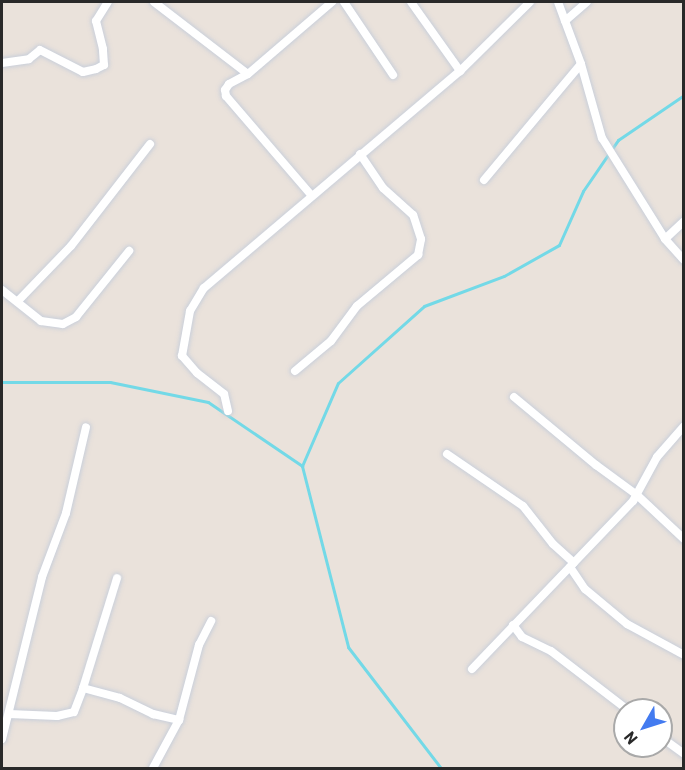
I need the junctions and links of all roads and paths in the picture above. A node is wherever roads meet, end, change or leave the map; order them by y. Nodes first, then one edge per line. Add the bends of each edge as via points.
1 (108, 2) edge
2 (154, 2) edge
3 (332, 2) edge
4 (344, 2) edge
5 (411, 2) edge
6 (530, 2) edge
7 (558, 2) edge
8 (587, 2) edge
9 (565, 21) junction
10 (2, 63) edge
11 (581, 64) junction
12 (460, 71) junction
13 (248, 74) junction
14 (393, 75) dead end
15 (150, 144) dead end
16 (360, 154) junction
17 (484, 180) dead end
18 (312, 196) junction
19 (684, 221) edge
20 (665, 239) junction
21 (129, 250) dead end
22 (684, 260) edge
23 (2, 290) edge
24 (18, 301) junction
25 (295, 371) dead end
26 (514, 397) dead end
27 (228, 411) dead end
28 (684, 426) edge
29 (86, 428) dead end
30 (447, 454) dead end
31 (637, 495) junction
32 (684, 539) edge
33 (572, 565) junction
34 (117, 578) dead end
35 (211, 621) dead end
36 (513, 625) junction
37 (684, 655) edge
38 (472, 669) dead end
39 (83, 688) junction
40 (613, 699) edge
41 (9, 714) junction
42 (179, 720) junction
43 (2, 739) edge
44 (153, 768) edge

1 - 10 street via 96,21 104,65 83,72 40,50 29,59
2 - 13 street
3 - 13 street
4 - 14 street
5 - 12 street
6 - 12 street
7 - 9 street
8 - 9 street
9 - 11 street
11 - 17 street
11 - 20 street via 602,138
12 - 16 street
13 - 18 street via 229,84 226,96
15 - 24 street via 71,246
16 - 18 street
16 - 25 street via 383,188 413,215 421,239 418,255 357,306 331,341
18 - 27 street via 204,288 190,311 182,356 224,394
19 - 20 street
20 - 22 street
21 - 24 street via 76,317 63,324 41,321
23 - 24 street
26 - 31 street
28 - 31 street via 657,457
29 - 41 street via 66,513 42,577
30 - 33 street via 523,506
31 - 32 street
31 - 33 street
33 - 36 street
33 - 37 street via 585,589 627,624
34 - 39 street
35 - 42 street via 199,645
36 - 38 street
36 - 40 street via 522,637 550,651
39 - 41 street via 74,711 57,716
39 - 42 street
41 - 43 street
42 - 44 street

